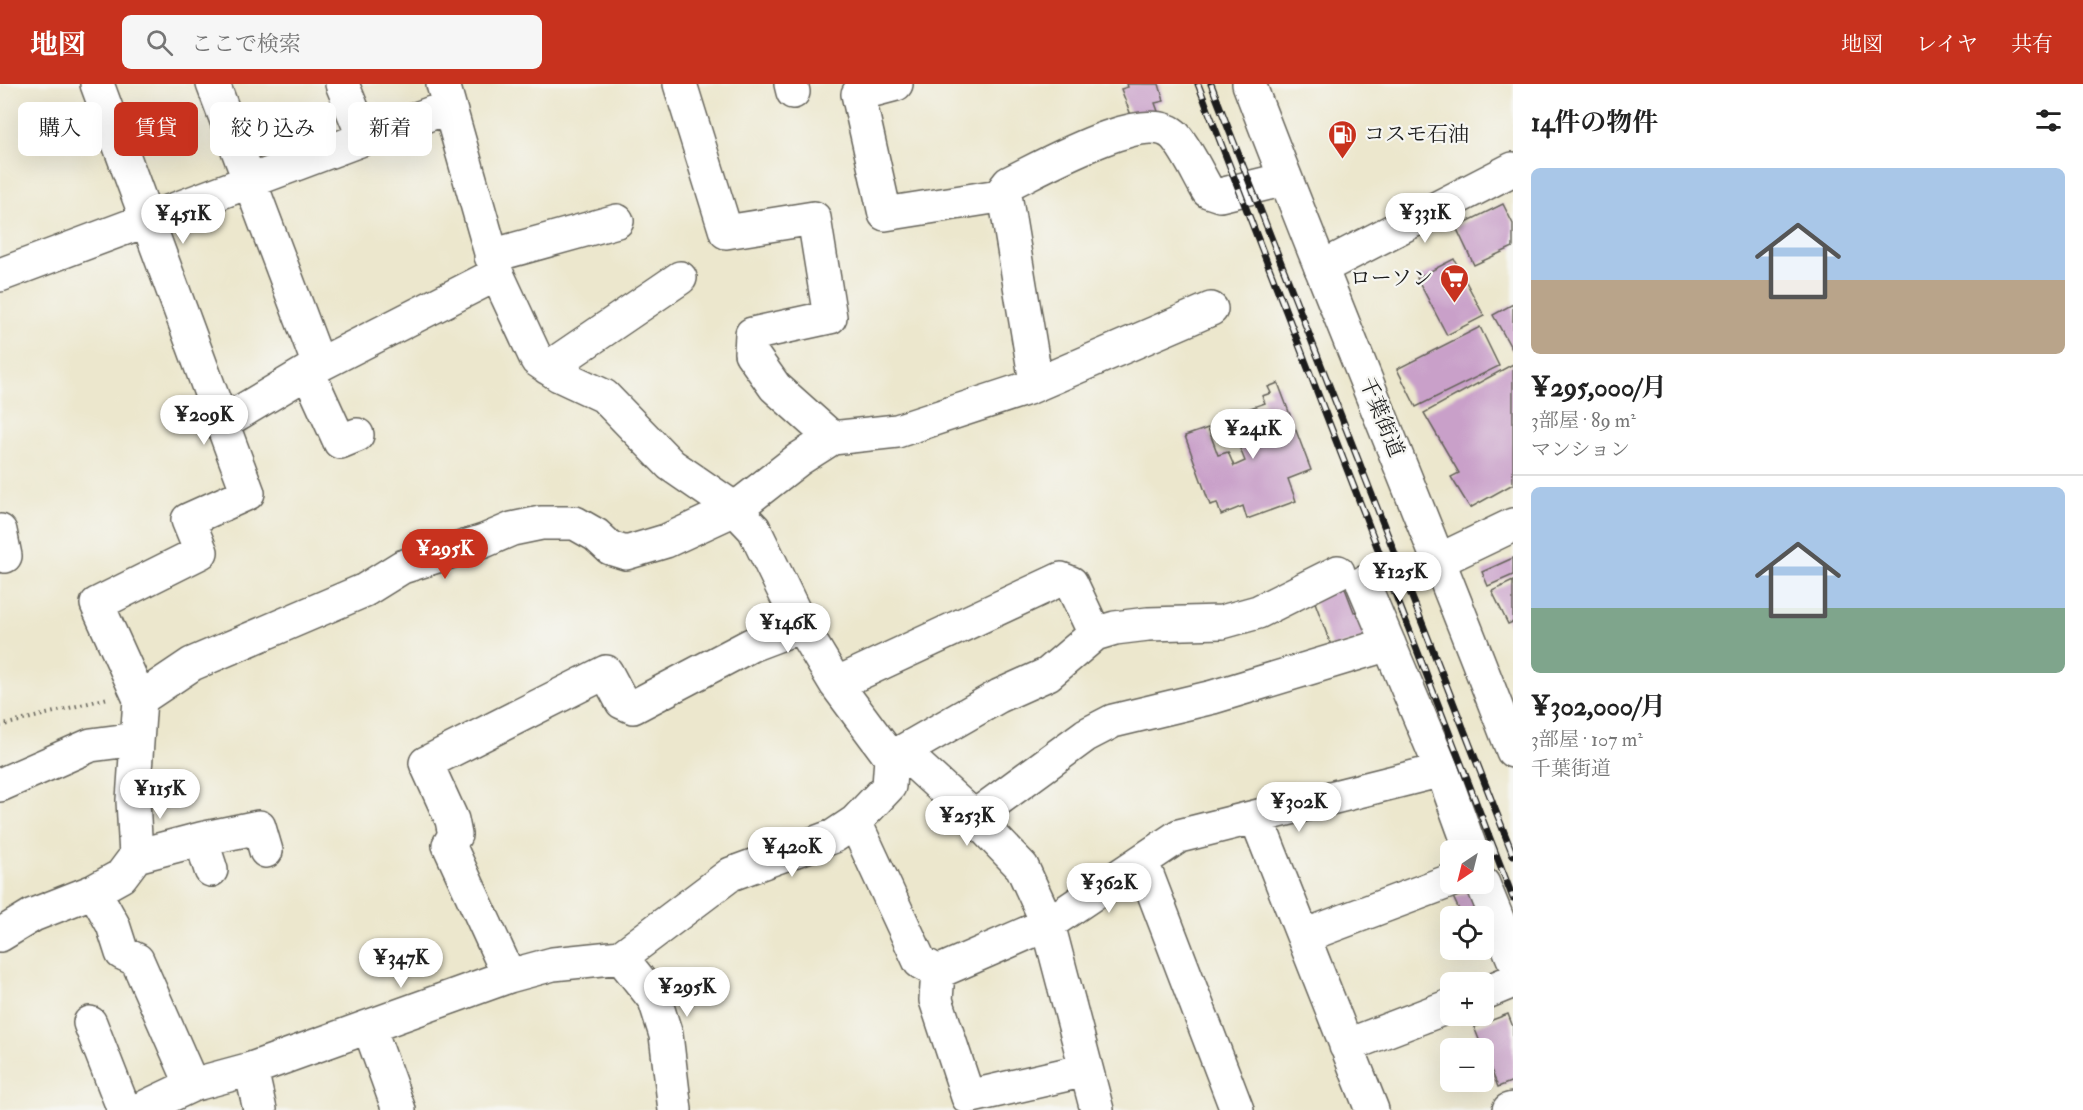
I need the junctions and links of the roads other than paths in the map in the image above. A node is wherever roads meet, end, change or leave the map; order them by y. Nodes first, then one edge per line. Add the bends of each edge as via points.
1 (97, 84) edge
2 (213, 84) edge
3 (342, 84) edge
4 (680, 84) edge
5 (896, 84) edge
6 (1249, 84) edge
7 (445, 95) edge
8 (349, 102) edge
9 (348, 144) edge
10 (1511, 175) edge
11 (1285, 179) junction
12 (249, 181) junction
13 (999, 196) junction
14 (146, 220) junction
15 (617, 221) dead end
16 (494, 265) junction
17 (1321, 268) junction
18 (2, 270) edge
19 (680, 278) dead end
20 (1211, 309) dead end
21 (548, 368) junction
22 (314, 369) junction
23 (1036, 382) junction
24 (222, 423) junction
25 (357, 435) dead end
26 (832, 438) junction
27 (735, 509) junction
28 (1513, 525) edge
29 (1440, 560) junction
30 (801, 626) junction
31 (1095, 634) junction
32 (1389, 644) junction
33 (836, 684) junction
34 (140, 699) junction
35 (137, 740) junction
36 (1513, 751) edge
37 (891, 758) junction
38 (1442, 770) junction
39 (0, 785) edge
40 (974, 817) junction
41 (1256, 817) junction
42 (855, 822) junction
43 (201, 839) junction
44 (1467, 840) edge
45 (266, 851) dead end
46 (136, 856) junction
47 (1142, 862) junction
48 (211, 870) dead end
49 (1440, 885) edge
50 (94, 891) junction
51 (1488, 894) edge
52 (1048, 924) junction
53 (0, 935) edge
54 (1304, 936) junction
55 (621, 957) junction
56 (1513, 958) edge
57 (938, 972) junction
58 (509, 976) junction
59 (1513, 981) edge
60 (1494, 989) edge
61 (1440, 1010) edge
62 (90, 1023) dead end
63 (369, 1027) junction
64 (1346, 1046) junction
65 (251, 1069) junction
66 (1086, 1070) junction
67 (192, 1085) junction
68 (123, 1110) edge
69 (139, 1110) edge
70 (260, 1110) edge
71 (399, 1110) edge
72 (675, 1110) edge
73 (1096, 1110) edge
74 (1237, 1110) edge
75 (1372, 1110) edge

1 - 14 main road
2 - 12 main road
3 - 8 main road
4 - 26 main road via 726,232 814,218 830,317 752,334 751,353 775,387
5 - 13 main road via 858,94 885,214
6 - 11 main road, 千葉街道
7 - 16 main road
9 - 12 main road
10 - 17 main road
11 - 13 main road via 1220,195 1208,191 1174,134 1157,128 1115,133 1009,183
11 - 17 main road, 千葉街道
12 - 14 main road
12 - 22 main road
13 - 23 main road via 1006,201
14 - 18 main road
14 - 24 main road
15 - 16 main road
16 - 21 main road via 528,345 537,360
16 - 22 main road
17 - 29 main road, 千葉街道
19 - 21 main road
20 - 23 main road
21 - 27 main road via 604,396 671,465
22 - 24 main road
22 - 25 main road via 340,442
23 - 26 main road via 897,431
24 - 34 main road via 248,493 188,520 201,552 97,604
26 - 27 main road
27 - 30 main road via 754,529
27 - 34 main road via 666,541 626,553 610,548 575,523 541,523 512,529 402,567 365,590 192,664
28 - 29 main road
29 - 36 main road, 千葉街道
30 - 33 main road
30 - 58 main road via 751,645 633,707 622,702 606,672 426,763 452,820 455,835 448,845
31 - 32 main road via 1148,624 1222,621 1258,612 1351,577
31 - 33 main road via 1071,583 1061,579
31 - 37 main road via 1048,674 999,696
32 - 38 main road
32 - 40 main road via 1213,697 1113,721 1086,735
33 - 37 main road
34 - 35 main road
35 - 39 main road via 91,745
35 - 46 main road
37 - 40 main road via 916,764
37 - 42 main road via 889,786
38 - 41 main road
38 - 44 main road
40 - 52 main road via 1022,867
41 - 47 main road via 1179,836
41 - 54 main road
42 - 55 main road via 834,836 731,874
42 - 57 main road via 920,962
43 - 45 main road via 259,826
43 - 46 main road
43 - 48 main road
46 - 50 main road via 121,876
47 - 52 main road
47 - 74 main road
49 - 54 main road
50 - 53 main road via 33,915
50 - 67 main road via 113,925 122,953 137,960
51 - 56 main road
52 - 57 main road
52 - 66 main road
54 - 64 main road
55 - 58 main road via 553,964
55 - 72 main road via 655,1000 666,1035
57 - 66 main road via 936,1000 968,1097
58 - 63 main road
59 - 60 main road
61 - 64 main road
62 - 68 main road
63 - 65 main road
63 - 71 main road
64 - 75 main road
65 - 67 main road
65 - 70 main road
66 - 73 main road
67 - 69 main road

